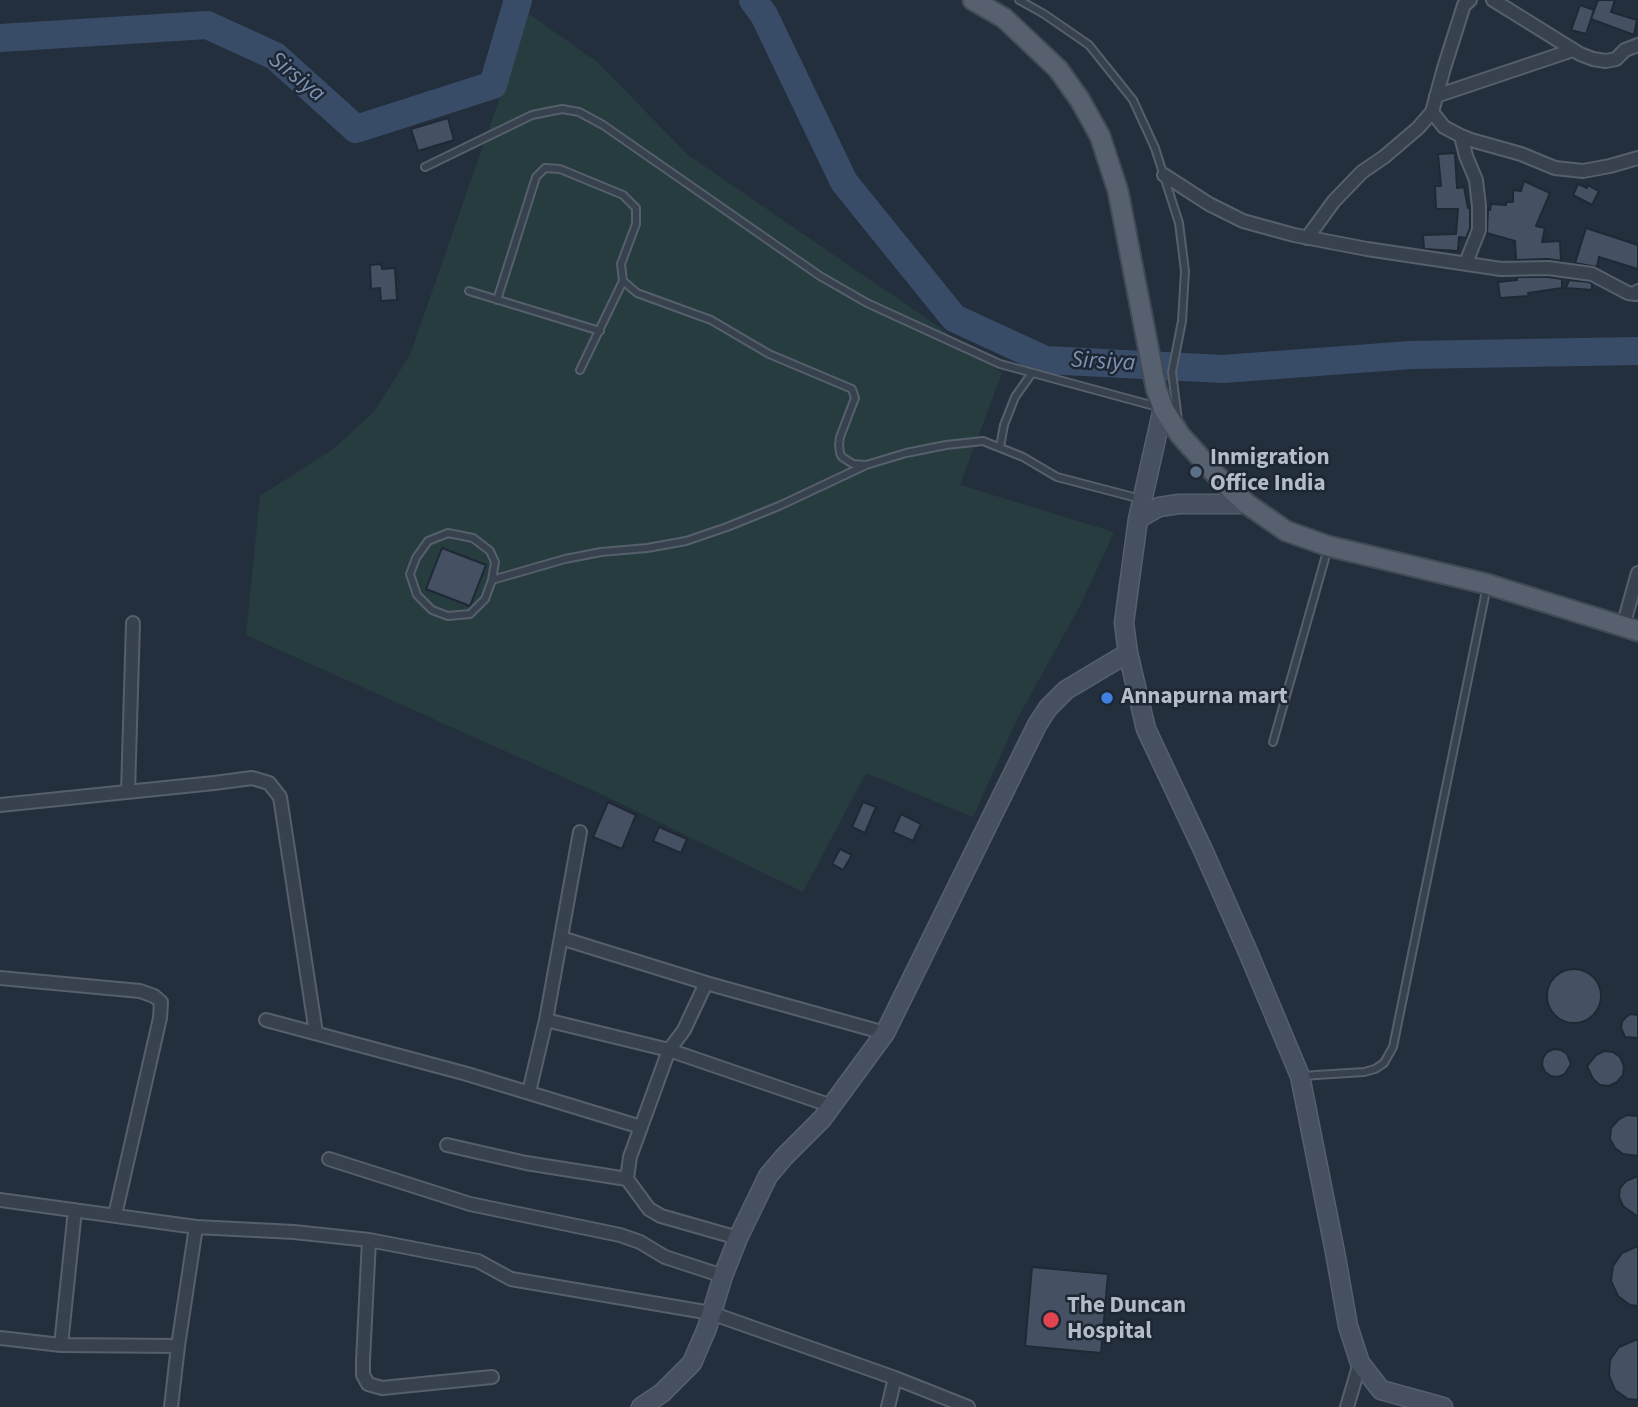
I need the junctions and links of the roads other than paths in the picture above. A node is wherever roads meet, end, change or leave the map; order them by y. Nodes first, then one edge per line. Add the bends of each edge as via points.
1 (973, 0) edge
2 (1019, 0) edge
3 (1470, 0) edge
4 (1493, 0) edge
5 (1638, 44) edge
6 (1573, 50) junction
7 (1436, 96) junction
8 (1432, 113) junction
9 (1461, 136) junction
10 (1638, 158) edge
11 (425, 167) dead end
12 (1164, 175) junction
13 (1307, 238) junction
14 (1466, 263) junction
15 (622, 281) junction
16 (469, 291) dead end
17 (1638, 291) edge
18 (497, 300) junction
19 (600, 331) junction
20 (580, 370) dead end
21 (1032, 373) junction
22 (1163, 408) junction
23 (1180, 435) junction
24 (1000, 447) junction
25 (866, 465) junction
26 (1142, 499) junction
27 (1247, 504) junction
28 (1138, 519) junction
29 (1328, 546) junction
30 (1638, 573) edge
31 (492, 580) junction
32 (1487, 584) junction
33 (132, 624) dead end
34 (1631, 629) edge
35 (1128, 653) junction
36 (1273, 742) dead end
37 (128, 792) junction
38 (0, 805) edge
39 (580, 832) dead end
40 (561, 938) junction
41 (0, 978) edge
42 (706, 983) junction
43 (266, 1020) dead end
44 (547, 1020) junction
45 (316, 1033) junction
46 (885, 1033) junction
47 (669, 1050) junction
48 (1300, 1076) junction
49 (530, 1092) junction
50 (832, 1106) junction
51 (641, 1127) junction
52 (447, 1144) dead end
53 (329, 1159) dead end
54 (627, 1180) junction
55 (0, 1199) edge
56 (75, 1210) junction
57 (115, 1215) junction
58 (196, 1227) junction
59 (738, 1238) junction
60 (369, 1240) junction
61 (723, 1276) junction
62 (711, 1313) junction
63 (0, 1338) edge
64 (61, 1345) junction
65 (178, 1346) junction
66 (1360, 1363) junction
67 (492, 1377) dead end
68 (895, 1378) junction
69 (171, 1407) edge
70 (641, 1407) edge
71 (888, 1407) edge
72 (968, 1407) edge
73 (1347, 1407) edge
74 (1443, 1407) edge

1 - 22 main road via 1004,18 1058,69 1100,136 1118,191
2 - 12 lane via 1089,45 1133,100
3 - 7 street via 1464,5
4 - 6 street
5 - 6 street via 1606,61
6 - 7 street
7 - 8 street
8 - 9 street via 1444,127
8 - 13 street via 1362,172
9 - 10 street via 1555,168 1583,172
9 - 14 street via 1476,180 1479,206 1479,230
11 - 21 lane via 532,115 562,109 579,112 820,276 879,309 1000,364
12 - 13 street via 1243,221
12 - 23 lane via 1179,223 1185,271 1172,372
13 - 14 street
14 - 17 street via 1592,274 1628,293
15 - 18 lane via 621,264 636,223 636,208 624,195 560,169 545,168 536,177
15 - 19 lane
15 - 25 lane via 636,293 710,320 769,354 852,389 855,398 840,437 840,453 853,464
16 - 18 lane
18 - 19 lane
19 - 20 lane
21 - 22 lane
21 - 24 lane via 1014,397
22 - 23 main road
22 - 26 street
23 - 27 main road
24 - 25 lane via 983,442 946,445
24 - 26 lane via 1058,477
25 - 31 lane via 686,541 565,559
26 - 28 street
27 - 28 street via 1169,505
27 - 29 main road via 1286,531
28 - 35 street via 1124,622
29 - 32 main road
29 - 36 lane
30 - 34 street
31 - 31 lane via 485,599 470,614 448,615 432,610 417,595 410,574 428,541 448,533 473,538 490,551 495,562
32 - 34 main road
32 - 48 lane via 1393,1046 1376,1069
33 - 37 street
35 - 46 street via 1066,690 1037,725
35 - 48 street via 1146,729
37 - 38 street
37 - 45 street via 252,778 269,783 280,797
39 - 40 street
40 - 42 street
40 - 44 street
41 - 57 street via 140,991 161,1002
42 - 46 street
42 - 47 street
43 - 45 street
44 - 47 street
44 - 49 street
45 - 49 street
46 - 50 street
47 - 50 street
47 - 51 street
48 - 66 street via 1348,1325
49 - 51 street
50 - 59 street via 768,1176
51 - 54 street
52 - 54 street
53 - 61 street via 470,1204 621,1235 665,1258
54 - 59 street via 649,1209 662,1216
55 - 56 street
56 - 57 street
56 - 64 street
57 - 58 street
58 - 60 street
58 - 65 street
59 - 61 street
60 - 62 street via 478,1261 512,1279
60 - 67 street via 363,1361 368,1384 382,1388
61 - 62 street
62 - 68 street
62 - 70 street via 692,1363
63 - 64 street
64 - 65 street
65 - 69 street
66 - 73 street
66 - 74 street via 1381,1390
68 - 71 street
68 - 72 street

